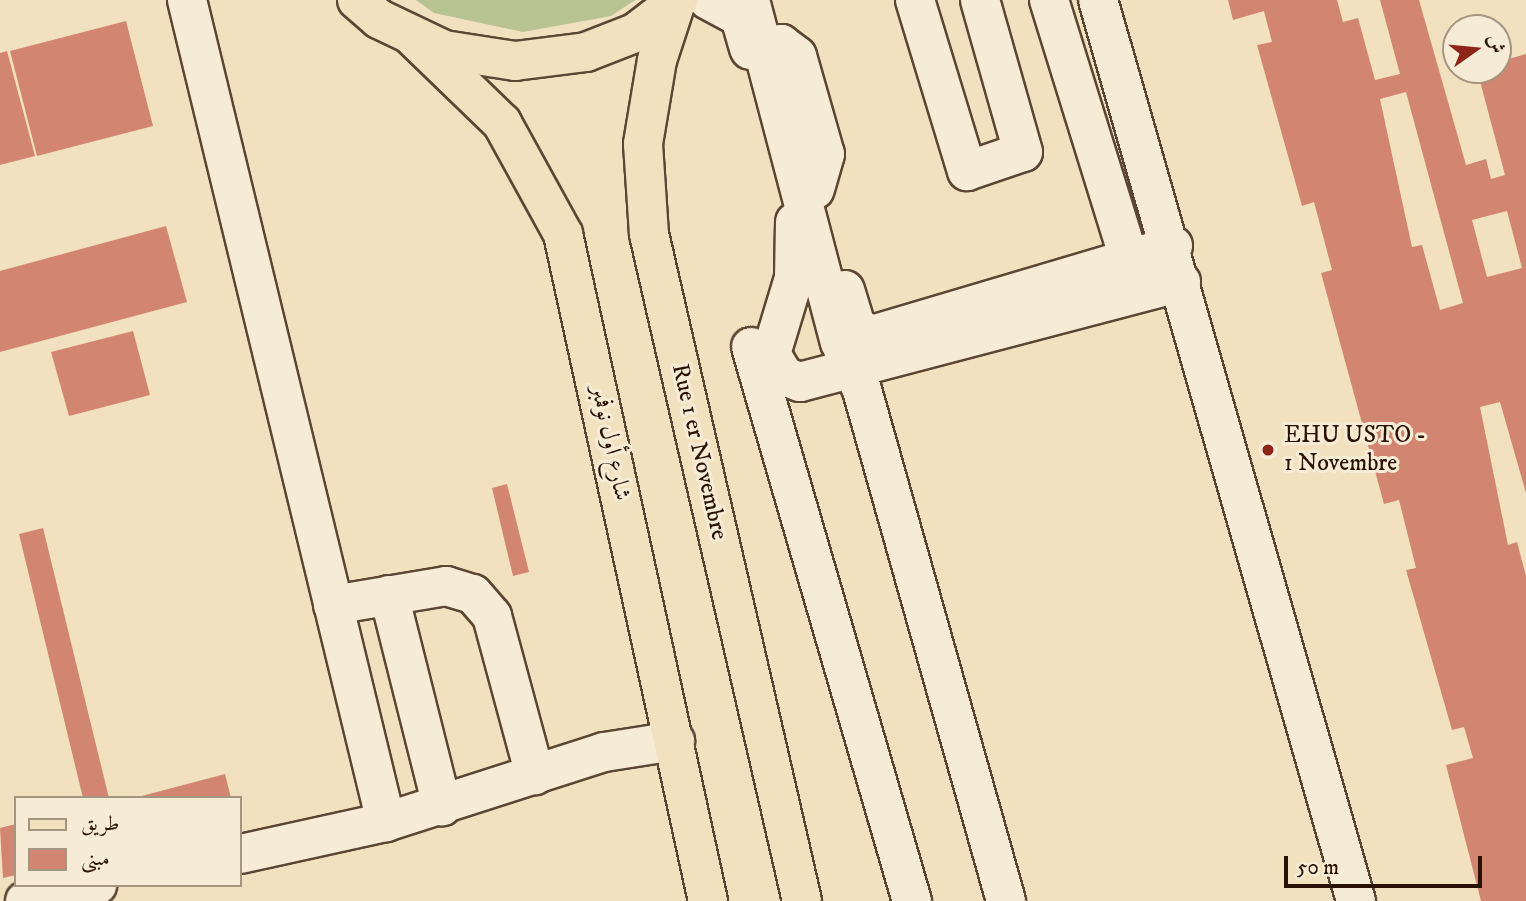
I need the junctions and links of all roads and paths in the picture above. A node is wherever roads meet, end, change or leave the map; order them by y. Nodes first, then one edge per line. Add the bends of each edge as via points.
1 (187, 0) edge
2 (357, 0) edge
3 (750, 0) edge
4 (915, 0) edge
5 (981, 0) edge
6 (1049, 0) edge
7 (1098, 0) edge
8 (687, 1) edge
9 (411, 35) junction
10 (756, 49) junction
11 (797, 248) junction
12 (1129, 259) junction
13 (1177, 264) junction
14 (778, 327) junction
15 (950, 331) junction
16 (857, 361) junction
17 (772, 415) junction
18 (389, 595) junction
19 (333, 605) junction
20 (675, 741) junction
21 (536, 775) junction
22 (442, 806) junction
23 (386, 822) junction
24 (242, 854) edge
25 (88, 887) edge
26 (25, 901) edge
27 (708, 901) edge
28 (802, 901) edge
29 (912, 901) edge
30 (1006, 901) edge
31 (1356, 901) edge

1 - 19 lane
2 - 9 main road
3 - 10 lane
4 - 5 lane via 967,171 1023,152
6 - 12 lane
7 - 13 lane
8 - 9 main road via 635,33 575,54 515,61 444,50
8 - 10 lane via 740,18
8 - 28 main road, Rue 1 er Novembre via 656,60 643,144 649,234
9 - 20 main road, شارع أول نوفمبر via 502,123 563,234
10 - 11 lane
10 - 16 lane
10 - 16 lane via 780,72
11 - 14 lane
11 - 17 lane via 752,334 753,361
12 - 13 lane
12 - 15 lane
13 - 15 lane
13 - 31 lane
14 - 16 lane via 810,324
14 - 16 lane via 771,355 784,376 809,382
15 - 16 lane
16 - 17 lane
16 - 30 lane
17 - 29 lane
18 - 19 lane
18 - 21 lane via 446,586 484,604
18 - 22 lane
19 - 23 lane
20 - 21 lane via 604,752
20 - 27 main road, شارع أول نوفمبر
21 - 22 lane
22 - 23 lane
23 - 24 lane
25 - 26 lane

